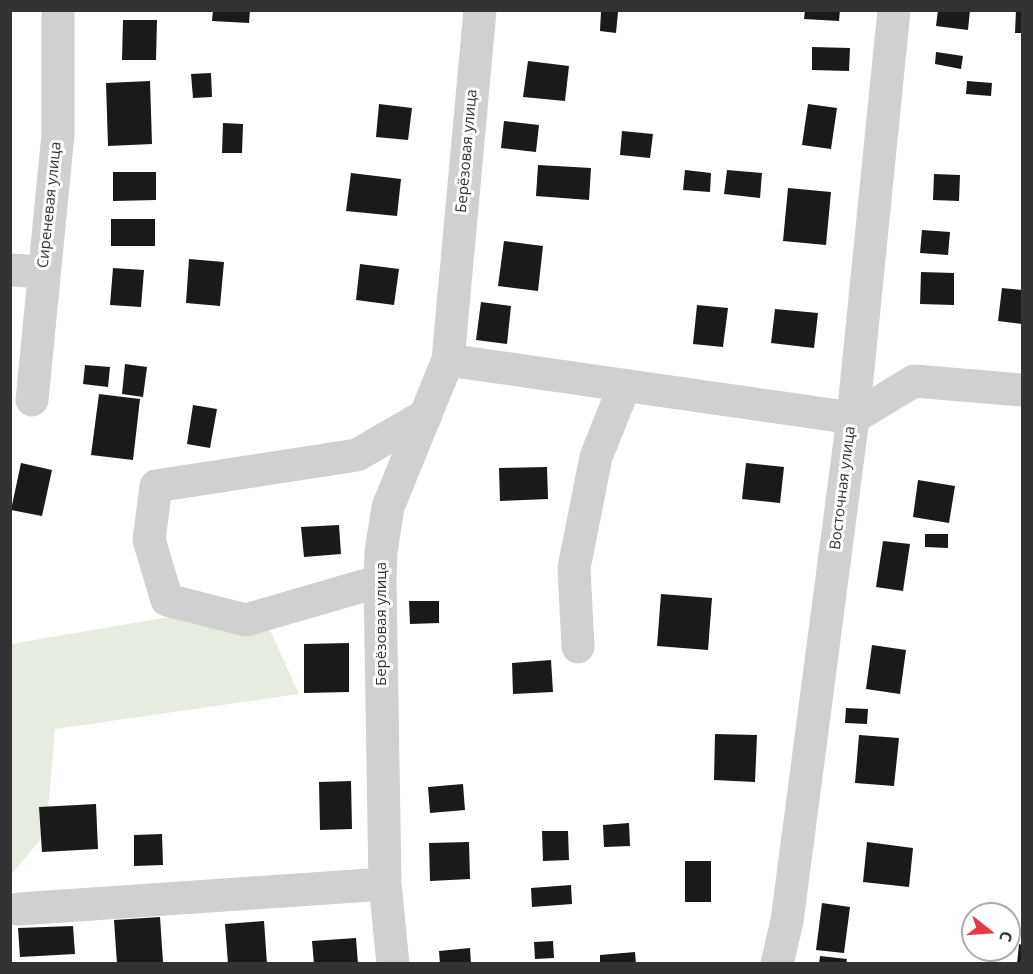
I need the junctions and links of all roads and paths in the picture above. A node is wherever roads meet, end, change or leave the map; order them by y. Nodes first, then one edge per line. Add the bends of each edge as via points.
1 (58, 10) edge
2 (480, 10) edge
3 (894, 10) edge
4 (10, 270) edge
5 (43, 272) junction
6 (448, 360) junction
7 (624, 387) junction
8 (1023, 390) edge
9 (32, 400) dead end
10 (426, 415) junction
11 (853, 418) junction
12 (380, 581) junction
13 (578, 647) dead end
14 (386, 884) junction
15 (19, 909) dead end
16 (393, 963) edge
17 (777, 963) edge

1 - 5 street, Сиреневая улица via 58,134
2 - 6 street, Берёзовая улица
3 - 11 street, Восточная улица
4 - 5 street
5 - 9 street, Сиреневая улица
6 - 7 street
6 - 10 street, Берёзовая улица
7 - 11 street
7 - 13 street via 596,457 574,568
8 - 11 street via 914,381
10 - 12 street, Берёзовая улица via 388,507
10 - 12 street via 357,455 156,486 149,540 167,600 246,620
11 - 17 street, Восточная улица via 787,921
12 - 14 street, Берёзовая улица
14 - 15 street
14 - 16 street, Берёзовая улица

